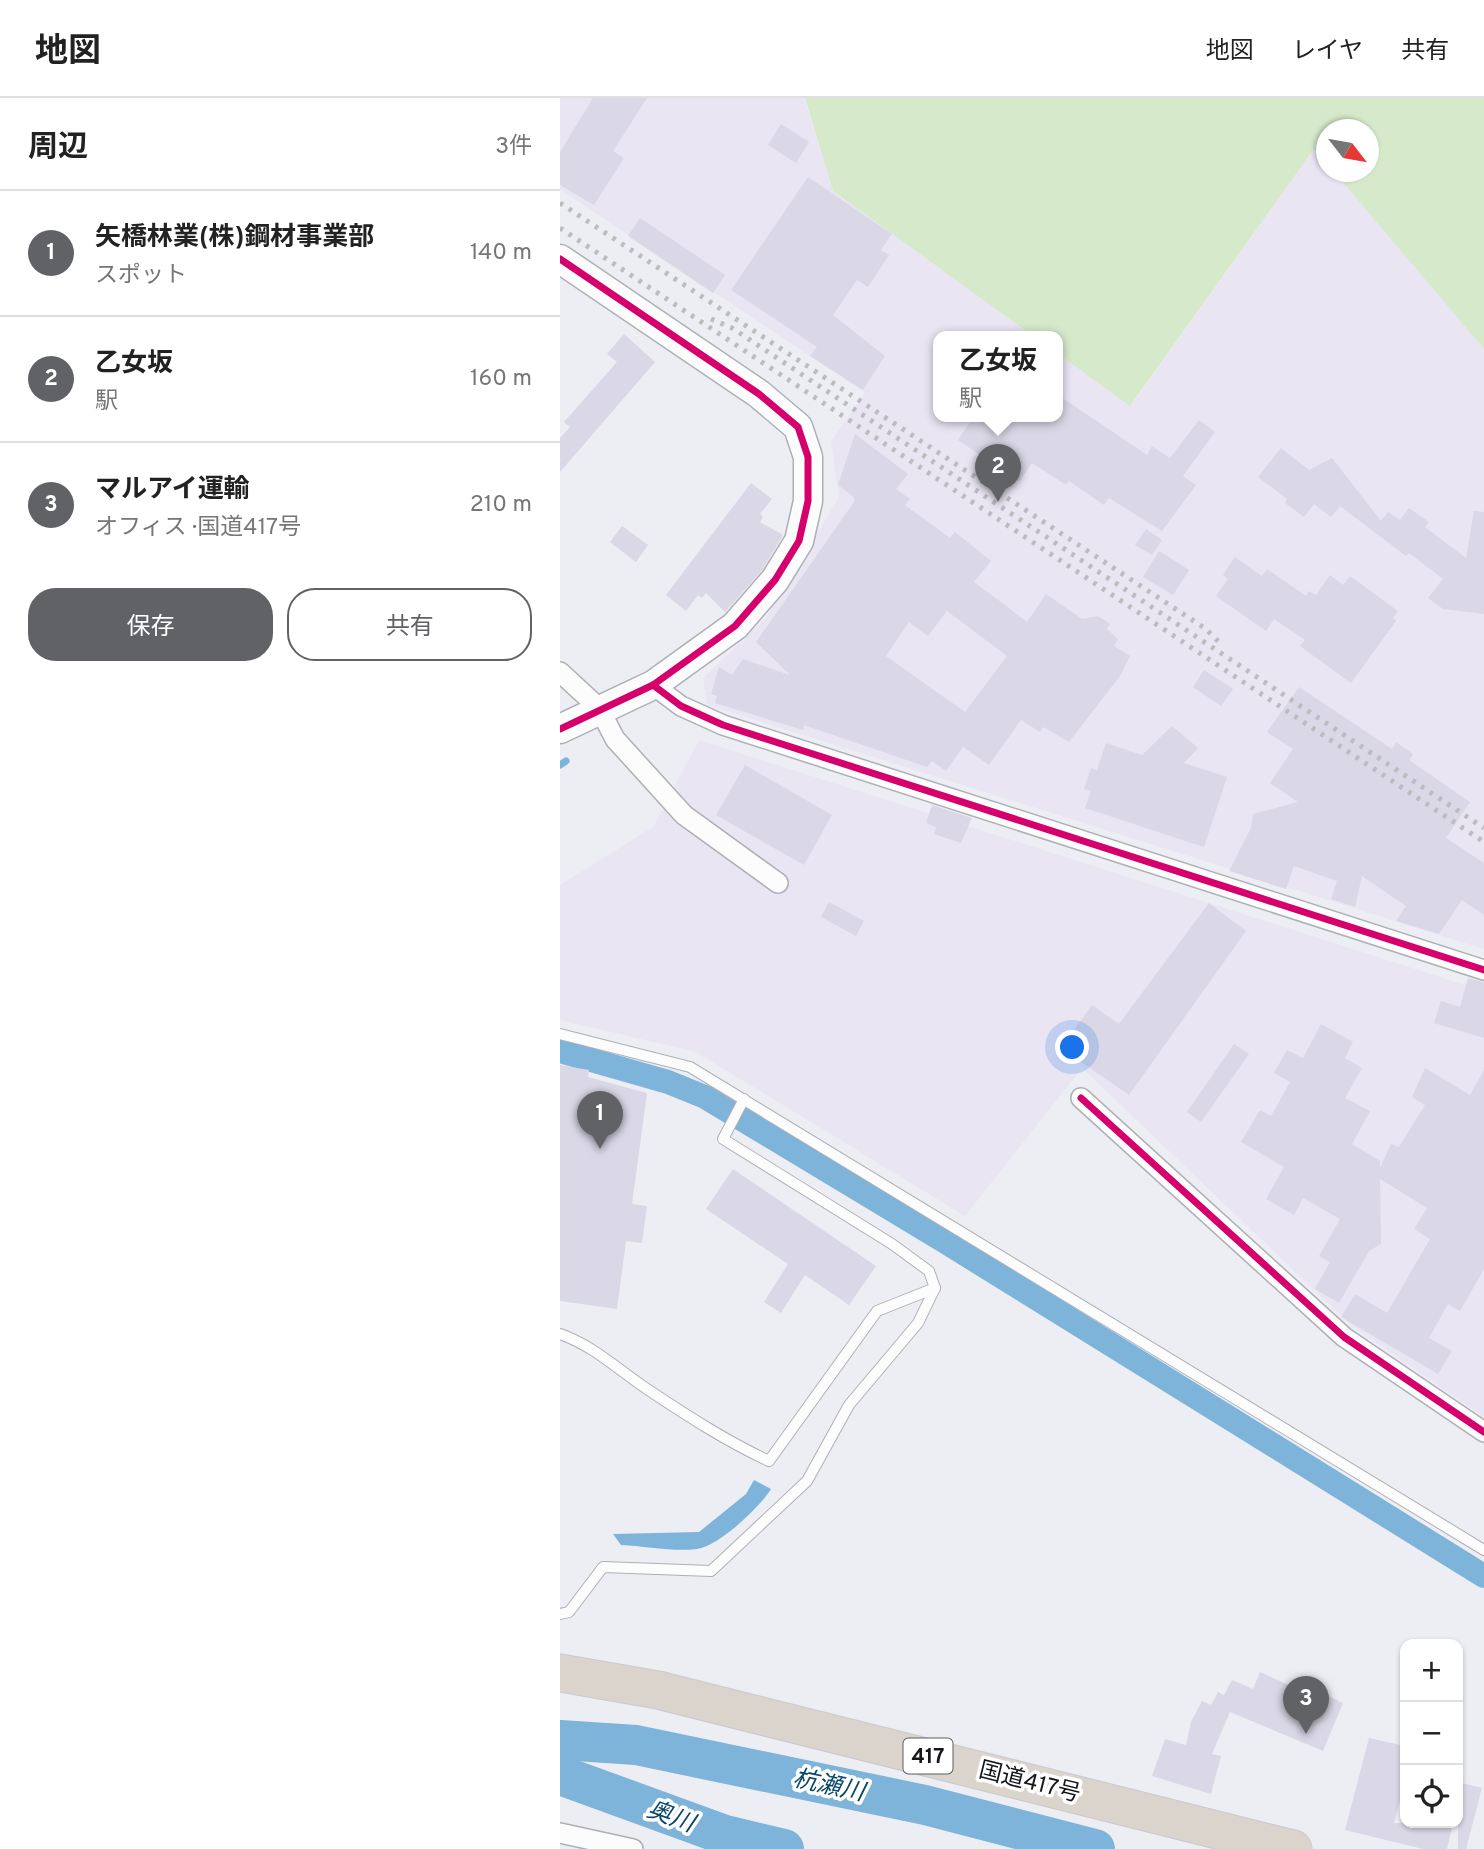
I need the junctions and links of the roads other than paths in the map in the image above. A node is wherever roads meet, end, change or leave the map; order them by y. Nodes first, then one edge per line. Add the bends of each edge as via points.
1 (560, 259) edge
2 (560, 672) edge
3 (653, 685) junction
4 (600, 708) junction
5 (560, 729) edge
6 (778, 883) dead end
7 (1484, 970) edge
8 (560, 1034) edge
9 (1081, 1098) dead end
10 (744, 1099) junction
11 (934, 1288) junction
12 (560, 1334) edge
13 (1484, 1432) edge
14 (1484, 1550) edge
15 (560, 1614) edge
16 (560, 1673) edge
17 (560, 1833) edge
18 (633, 1849) edge
19 (1293, 1849) edge

1 - 3 street via 759,394 798,427 808,457 808,500 799,541 775,580 735,626
2 - 4 street
3 - 4 street
3 - 7 street via 681,706 723,726
4 - 5 street
4 - 6 street via 615,739 684,815
8 - 10 lane via 690,1067
9 - 13 street via 1344,1337
10 - 11 lane via 723,1139 929,1270
10 - 14 lane
11 - 12 lane via 877,1311 769,1461 656,1395 584,1342
11 - 15 lane via 918,1323 849,1405 807,1481 711,1571 603,1567 569,1612
16 - 19 highway, 国道417号 / 417 via 671,1693
17 - 18 street

